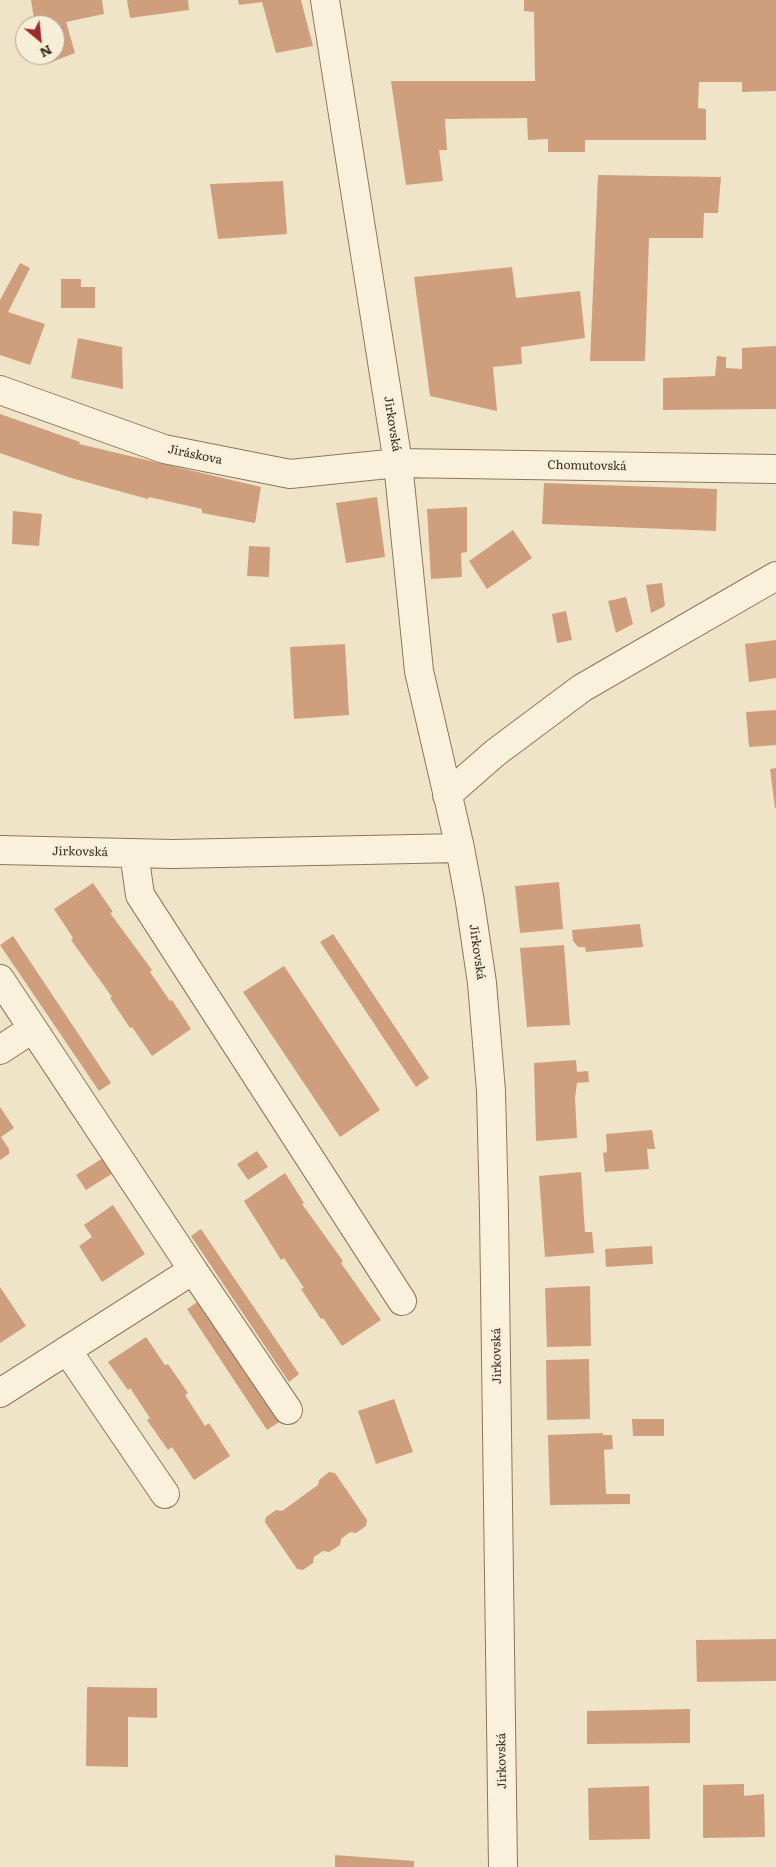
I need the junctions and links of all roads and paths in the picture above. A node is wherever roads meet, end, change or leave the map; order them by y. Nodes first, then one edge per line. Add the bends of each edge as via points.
1 (325, 0) edge
2 (0, 390) edge
3 (398, 463) junction
4 (776, 469) edge
5 (776, 576) edge
6 (447, 795) junction
7 (460, 848) junction
8 (0, 850) edge
9 (134, 853) junction
10 (0, 979) edge
11 (32, 1029) junction
12 (0, 1050) edge
13 (194, 1270) junction
14 (402, 1302) dead end
15 (67, 1350) junction
16 (0, 1392) edge
17 (288, 1410) dead end
18 (165, 1494) dead end
19 (503, 1867) edge

1 - 3 street, Jirkovská
2 - 3 street, Jiráskova via 164,449 290,474
3 - 4 street, Chomutovská
3 - 6 street, Jirkovská via 419,672
5 - 6 street via 582,688 495,752
6 - 7 street, Jirkovská
7 - 9 street, Jirkovská
7 - 19 street, Jirkovská via 482,983 491,1091
8 - 9 street, Jirkovská
9 - 14 street via 140,895
10 - 11 street
11 - 12 street
11 - 13 street
13 - 15 street
13 - 17 street
15 - 16 street
15 - 18 street

